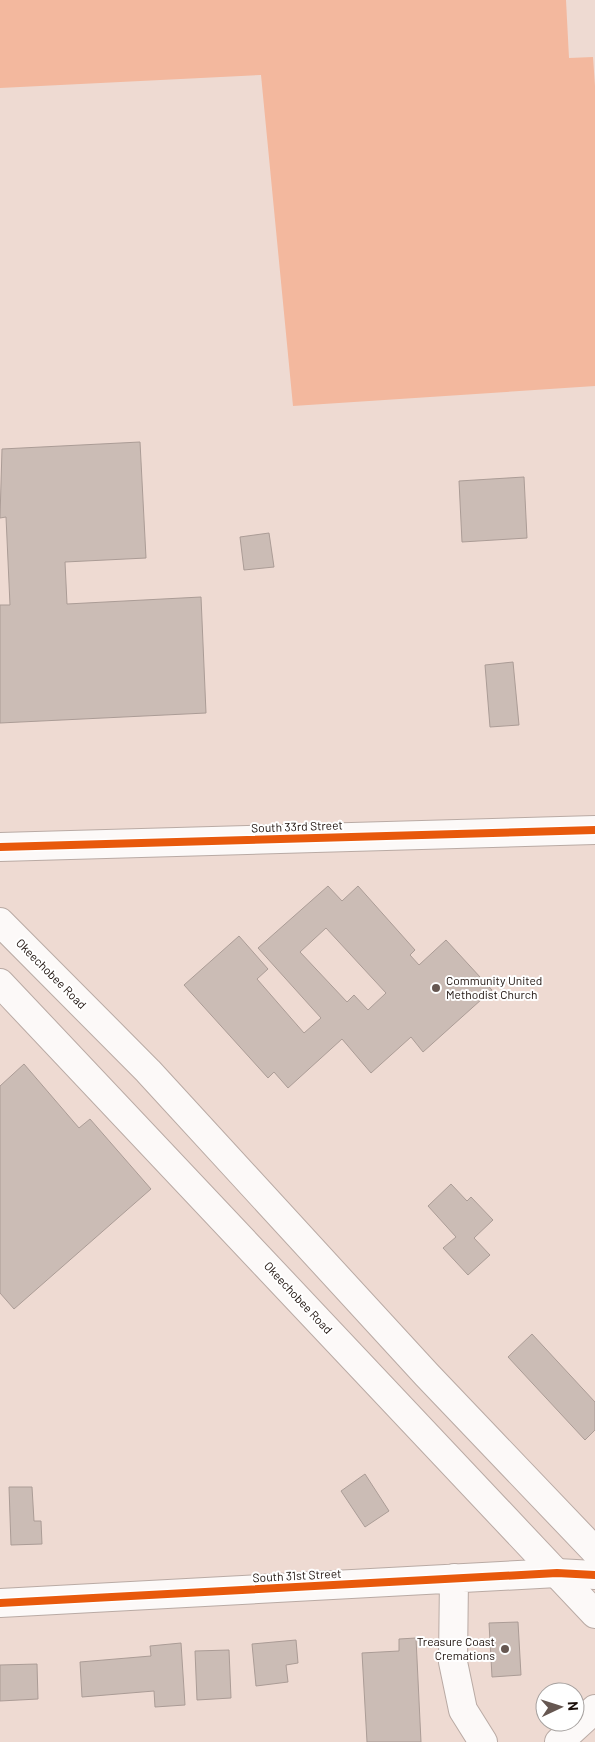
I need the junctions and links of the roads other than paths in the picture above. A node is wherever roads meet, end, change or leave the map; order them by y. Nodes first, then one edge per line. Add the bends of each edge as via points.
1 (595, 830) edge
2 (0, 847) edge
3 (0, 922) edge
4 (0, 983) edge
5 (595, 1551) edge
6 (557, 1573) junction
7 (595, 1575) edge
8 (454, 1578) junction
9 (0, 1603) edge
10 (595, 1614) edge
11 (595, 1709) edge
12 (483, 1742) edge
13 (559, 1742) edge

1 - 2 main road, South 33rd Street
3 - 5 main road, Okeechobee Road via 148,1071 427,1375
4 - 6 main road, Okeechobee Road
6 - 7 main road, South 31st Street
6 - 8 main road, South 31st Street
6 - 10 main road, Okeechobee Road
8 - 9 main road, South 31st Street
8 - 12 main road via 453,1662 463,1710
11 - 13 main road

